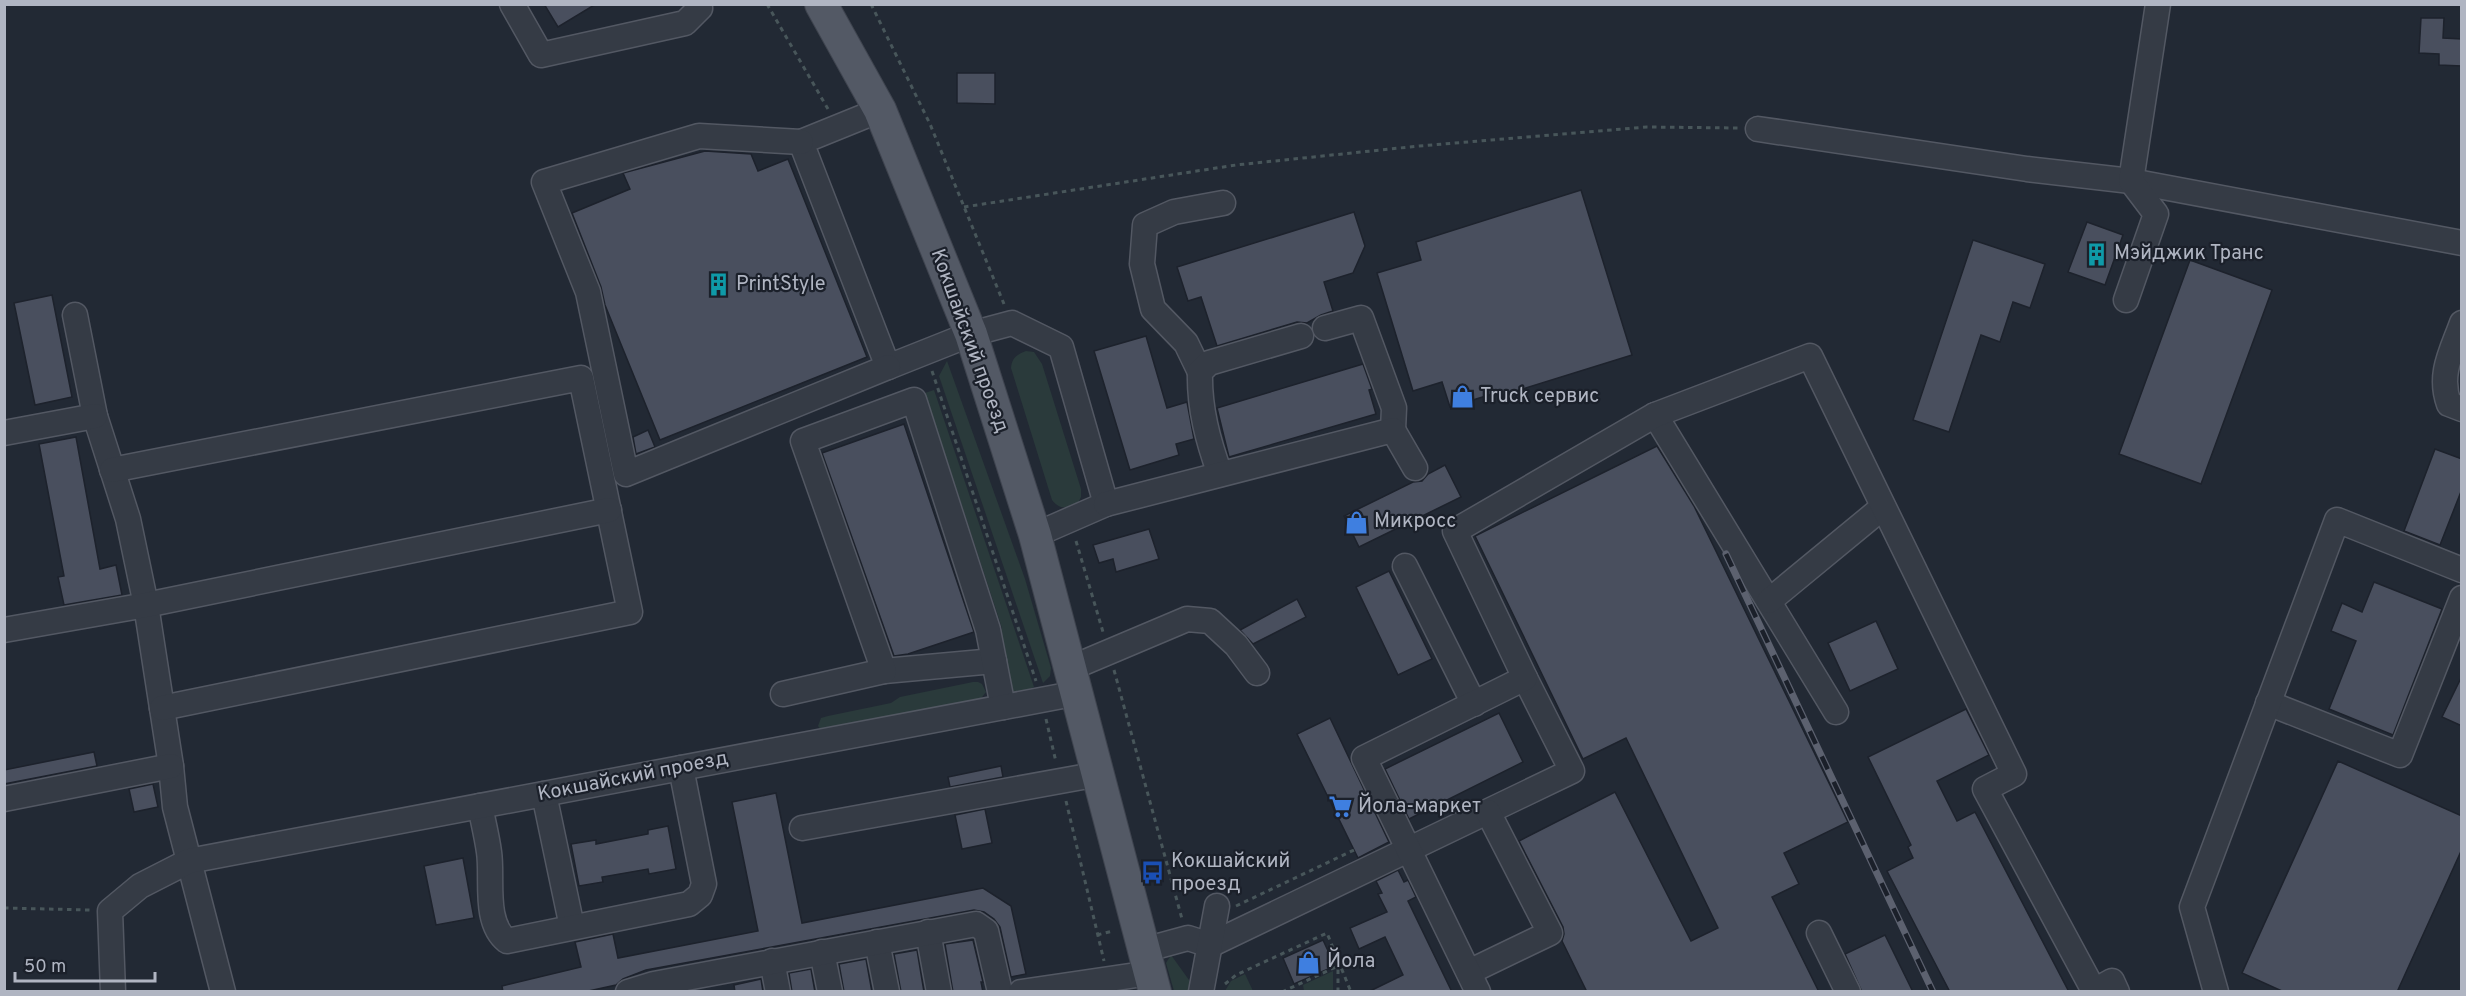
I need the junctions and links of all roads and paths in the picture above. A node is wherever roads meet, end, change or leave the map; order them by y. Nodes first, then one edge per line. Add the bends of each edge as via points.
1 (512, 4) edge
2 (699, 4) edge
3 (767, 4) edge
4 (821, 4) edge
5 (871, 4) edge
6 (2158, 4) edge
7 (880, 110) junction
8 (838, 127) junction
9 (1758, 129) joint
10 (801, 142) junction
11 (2131, 181) junction
12 (1223, 203) dead end
13 (964, 207) junction
14 (2462, 243) edge
15 (2126, 300) dead end
16 (75, 315) dead end
17 (1012, 322) junction
18 (2462, 323) edge
19 (1325, 328) dead end
20 (972, 334) junction
21 (1301, 336) dead end
22 (925, 352) junction
23 (888, 367) junction
24 (1200, 372) junction
25 (2462, 409) edge
26 (1655, 415) junction
27 (95, 416) junction
28 (1393, 430) junction
29 (4, 433) edge
30 (1415, 468) dead end
31 (112, 470) junction
32 (1220, 474) junction
33 (1106, 504) junction
34 (1883, 507) junction
35 (609, 510) junction
36 (1070, 520) junction
37 (1035, 535) junction
38 (1405, 566) dead end
39 (2462, 570) edge
40 (2462, 597) edge
41 (1769, 601) junction
42 (146, 605) junction
43 (4, 630) edge
44 (1109, 652) junction
45 (994, 661) junction
46 (884, 671) junction
47 (1257, 673) dead end
48 (1525, 678) junction
49 (1074, 681) junction
50 (783, 694) dead end
51 (1042, 700) junction
52 (2268, 703) junction
53 (1474, 704) junction
54 (1003, 707) junction
55 (162, 708) junction
56 (1836, 712) dead end
57 (171, 766) junction
58 (1058, 767) dead end
59 (681, 768) junction
60 (1099, 774) junction
61 (544, 794) junction
62 (4, 799) edge
63 (1066, 801) dead end
64 (480, 806) junction
65 (1488, 812) junction
66 (802, 828) dead end
67 (1354, 850) dead end
68 (1409, 851) junction
69 (189, 861) junction
70 (4, 908) edge
71 (110, 911) junction
72 (1216, 911) junction
73 (572, 927) junction
74 (1115, 931) dead end
75 (928, 932) junction
76 (1819, 933) dead end
77 (1097, 934) junction
78 (877, 942) junction
79 (1210, 945) junction
80 (822, 952) junction
81 (1338, 960) junction
82 (772, 962) junction
83 (1338, 966) junction
84 (1150, 971) edge
85 (1108, 979) junction
86 (720, 982) edge
87 (1473, 982) edge
88 (668, 986) edge
89 (1212, 989) edge
90 (114, 992) edge
91 (223, 992) edge
92 (628, 992) edge
93 (778, 992) edge
94 (830, 992) edge
95 (887, 992) edge
96 (939, 992) edge
97 (1000, 992) edge
98 (1021, 992) edge
99 (1282, 992) edge
100 (1338, 992) edge
101 (1350, 992) edge
102 (1848, 992) edge
103 (2117, 992) edge
104 (2216, 992) edge

1 - 2 street via 541,55 684,23 700,8
3 - 8 path
4 - 7 main road, Кокшайский проезд
5 - 13 path via 930,123
6 - 11 street
7 - 8 street
7 - 20 main road, Кокшайский проезд
8 - 10 street
9 - 11 street
9 - 13 path via 1647,127 1419,146 1236,165
10 - 23 street
10 - 23 street via 699,136 544,182 588,292 626,474
11 - 14 street
11 - 15 street via 2156,213
12 - 24 street via 1174,212 1144,225 1142,264 1153,309 1186,343
13 - 17 path
16 - 27 street
17 - 20 street
17 - 33 street via 1061,347
18 - 25 street via 2445,369 2443,388 2449,404
19 - 28 street via 1361,318 1394,408
20 - 22 street
20 - 37 main road, Кокшайский проезд
21 - 24 street via 1209,363
22 - 23 street
22 - 51 path
24 - 32 street via 1199,392 1207,437
26 - 34 street via 1810,356
26 - 41 street
26 - 48 street via 1455,531
27 - 29 street
27 - 31 street
28 - 30 street
28 - 32 street
31 - 35 street via 581,378
31 - 42 street via 128,519
32 - 33 street
33 - 36 street
34 - 41 street
34 - 103 street via 2014,774 1985,789 2094,991 2112,981
35 - 42 street
35 - 55 street via 630,612
36 - 37 street
36 - 44 path
37 - 49 main road, Кокшайский проезд
38 - 53 street
39 - 52 street via 2337,520
40 - 52 street via 2400,755
41 - 56 street
42 - 43 street
42 - 55 street
44 - 47 street via 1187,619 1210,621 1236,645
44 - 49 street
44 - 72 path via 1185,926
45 - 46 street
45 - 46 street via 988,630 914,400 803,441
45 - 54 street
46 - 50 street
48 - 53 street
48 - 65 street via 1572,771
49 - 51 street, Кокшайский проезд
49 - 60 main road, Кокшайский проезд
51 - 54 street, Кокшайский проезд
51 - 58 path
52 - 104 street via 2192,907
53 - 68 street via 1364,758
54 - 59 street, Кокшайский проезд
55 - 57 street
57 - 62 street
57 - 69 street via 175,807
59 - 61 street, Кокшайский проезд
59 - 73 street via 704,884 700,895 689,904
60 - 66 street
60 - 84 main road, Кокшайский проезд
61 - 64 street, Кокшайский проезд
61 - 73 street
63 - 77 path
64 - 69 street, Кокшайский проезд
64 - 73 street via 490,854 490,892 500,935 507,941
65 - 68 street
65 - 87 street via 1550,933
67 - 72 path
68 - 79 street
68 - 87 street
69 - 71 street, Кокшайский проезд via 140,886
69 - 91 street
70 - 71 path
71 - 90 street
72 - 79 street
74 - 77 path
75 - 78 street
75 - 96 street
75 - 97 street via 976,924 986,931
76 - 102 street
77 - 85 path
78 - 80 street
78 - 95 street
79 - 84 street via 1188,938
79 - 89 street
80 - 82 street
80 - 94 street
81 - 83 path
81 - 89 path via 1327,933
81 - 101 path
82 - 86 street
82 - 93 street
83 - 99 path
83 - 100 path
84 - 85 street
85 - 98 street
86 - 88 street
88 - 92 street

